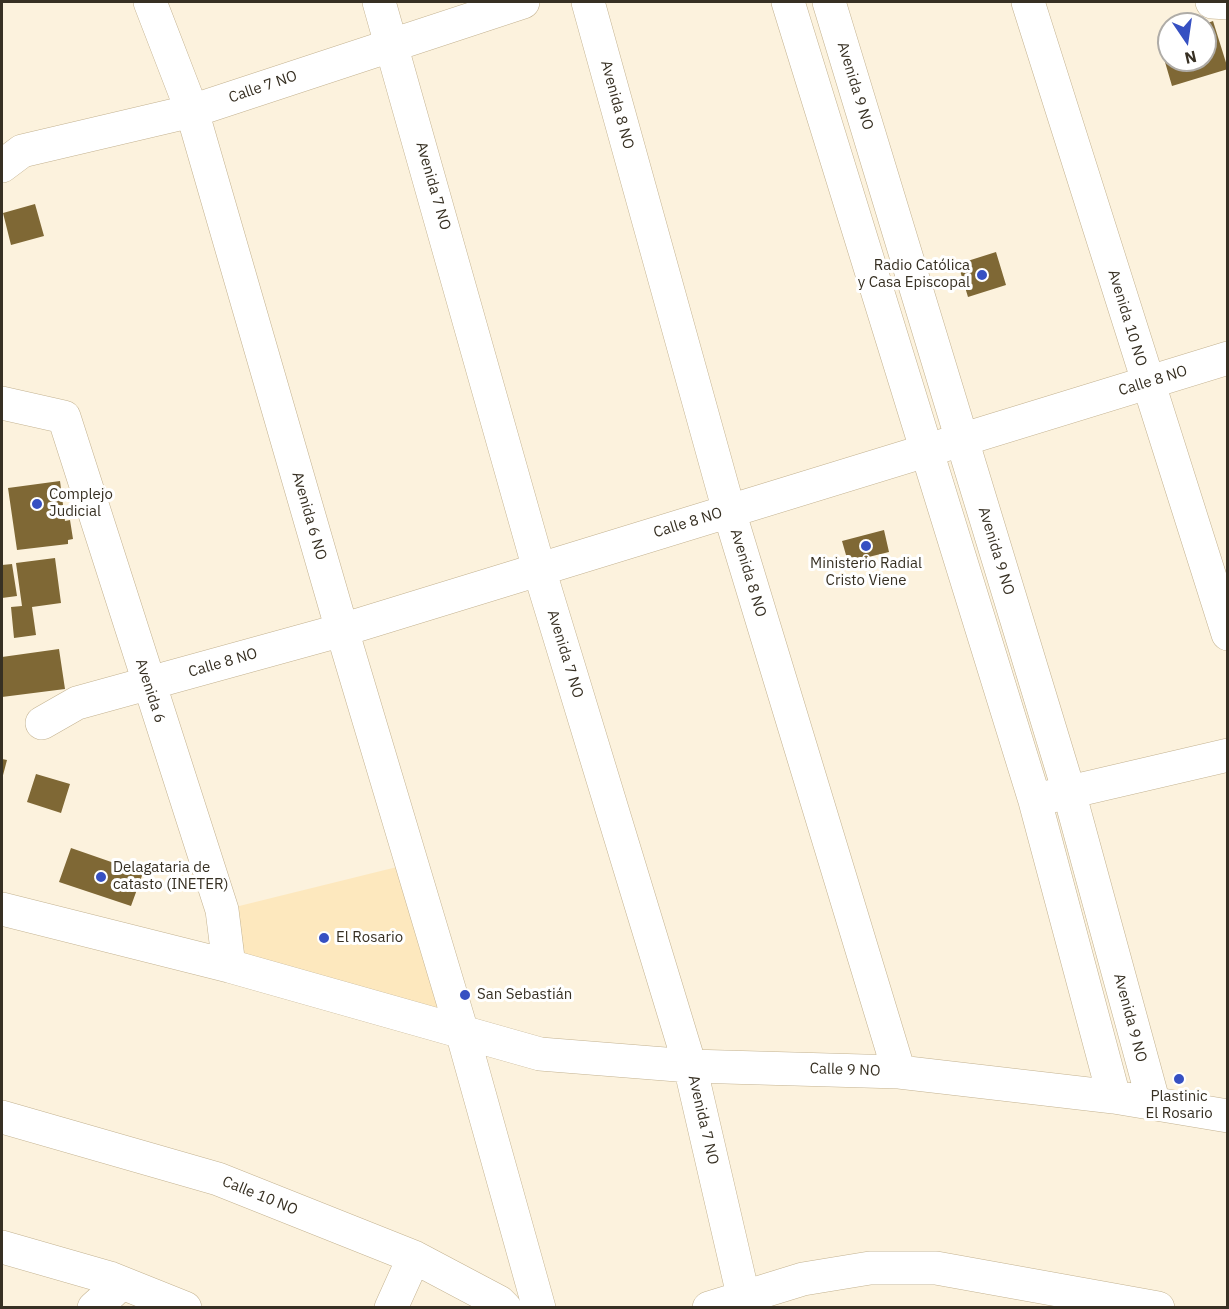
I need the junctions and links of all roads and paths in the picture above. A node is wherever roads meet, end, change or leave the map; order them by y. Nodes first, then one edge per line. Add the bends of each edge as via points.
1 (150, 2) edge
2 (380, 2) edge
3 (523, 2) edge
4 (588, 2) edge
5 (788, 2) edge
6 (830, 2) edge
7 (1028, 2) edge
8 (1212, 2) edge
9 (1227, 3) edge
10 (393, 43) junction
11 (192, 111) junction
12 (2, 166) edge
13 (1227, 358) edge
14 (1147, 382) junction
15 (2, 403) edge
16 (963, 439) junction
17 (927, 450) junction
18 (729, 511) junction
19 (539, 569) junction
20 (342, 630) junction
21 (1227, 634) edge
22 (147, 684) junction
23 (42, 723) dead end
24 (1227, 755) edge
25 (1069, 792) junction
26 (1035, 801) junction
27 (2, 909) edge
28 (228, 966) junction
29 (462, 1032) junction
30 (690, 1066) junction
31 (899, 1071) junction
32 (1114, 1097) junction
33 (1154, 1104) junction
34 (1227, 1116) edge
35 (2, 1117) edge
36 (2, 1247) edge
37 (414, 1257) junction
38 (110, 1278) junction
39 (745, 1302) edge
40 (94, 1308) edge
41 (185, 1308) edge
42 (391, 1308) edge
43 (505, 1308) edge
44 (539, 1308) edge
45 (710, 1308) edge
46 (1158, 1308) edge

1 - 11 street, Avenida 6 NO
2 - 10 street, Avenida 7 NO
3 - 10 street, Calle 7 NO
4 - 18 street, Avenida 8 NO
5 - 17 street
6 - 16 street, Avenida 9 NO
7 - 14 street, Avenida 10 NO
8 - 9 street
10 - 11 street, Calle 7 NO
10 - 19 street, Avenida 7 NO
11 - 12 street, Calle 7 NO via 22,151
11 - 20 street, Avenida 6 NO
13 - 14 street, Calle 8 NO
14 - 16 street, Calle 8 NO
14 - 21 street, Avenida 10 NO
15 - 22 street, Avenida 6 via 64,417
16 - 17 street, Calle 8 NO
16 - 25 street, Avenida 9 NO
17 - 18 street, Calle 8 NO
17 - 26 street
18 - 19 street, Calle 8 NO
18 - 31 street, Avenida 8 NO
19 - 20 street, Calle 8 NO
19 - 30 street, Avenida 7 NO
20 - 22 street, Calle 8 NO
20 - 29 street, Avenida 6 NO
22 - 23 street, Calle 8 NO via 77,703
22 - 28 street, Avenida 6 via 222,910
24 - 25 street
25 - 26 street
25 - 33 street, Avenida 9 NO
26 - 32 street
27 - 28 street, Calle 9 NO
28 - 29 street, Calle 9 NO
29 - 30 street, Calle 9 NO via 540,1054
29 - 44 street
30 - 31 street, Calle 9 NO
30 - 39 street, Avenida 7 NO
31 - 32 street, Calle 9 NO
32 - 33 street, Calle 9 NO
33 - 34 street, Calle 9 NO
35 - 37 street, Calle 10 NO via 218,1179
36 - 38 street
37 - 42 street
37 - 43 street, Calle 10 NO
38 - 40 street via 113,1291
38 - 41 street
39 - 45 street
39 - 46 street via 803,1279 870,1268 936,1268

